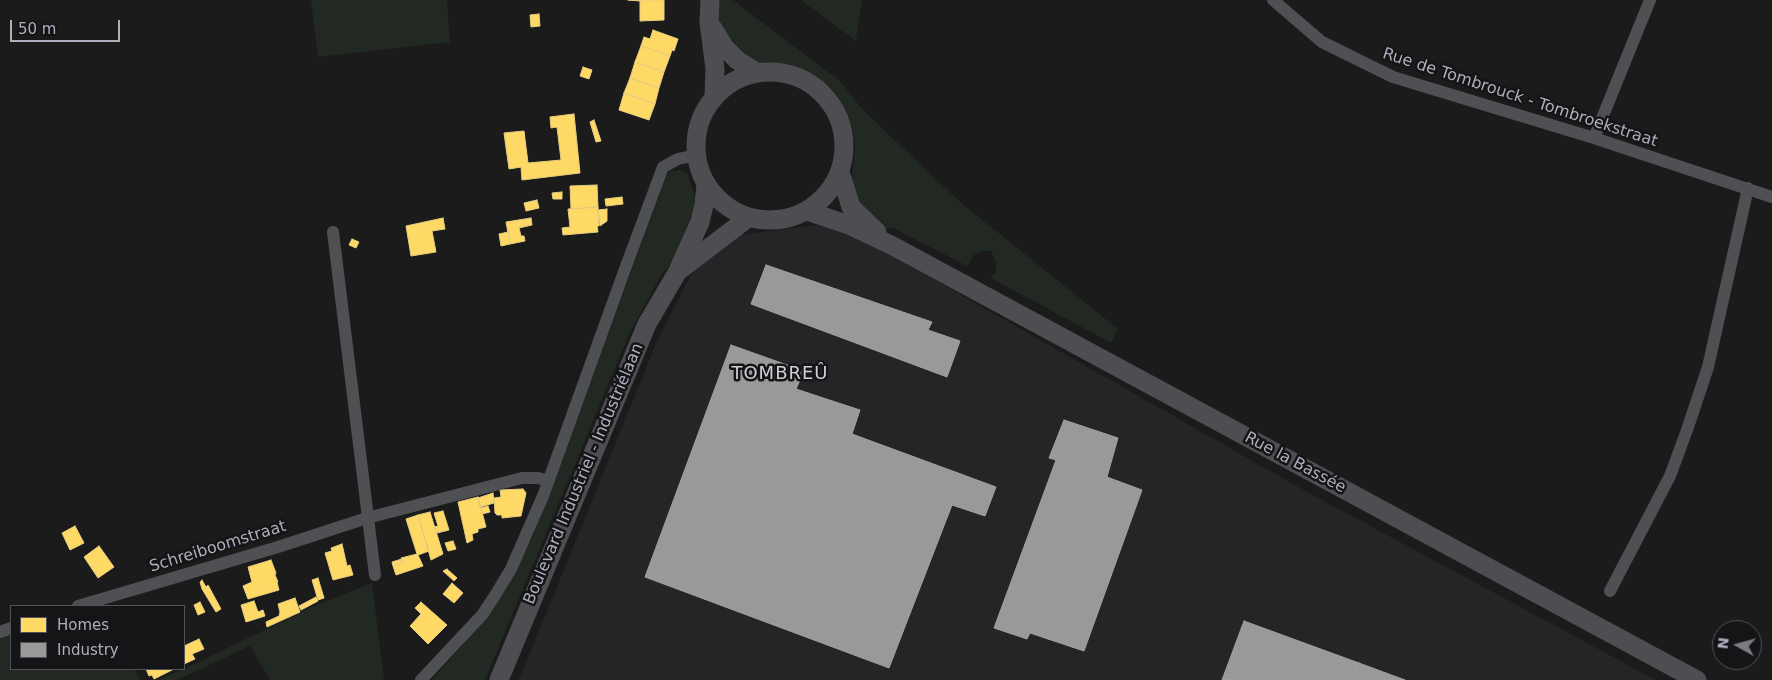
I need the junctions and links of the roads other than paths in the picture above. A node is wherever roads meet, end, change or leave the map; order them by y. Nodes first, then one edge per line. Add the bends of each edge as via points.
1 (710, 0) edge
2 (1273, 0) edge
3 (1650, 0) edge
4 (709, 22) junction
5 (756, 72) junction
6 (714, 97) junction
7 (1594, 138) junction
8 (696, 156) junction
9 (840, 172) junction
10 (706, 185) junction
11 (1748, 188) junction
12 (1772, 197) edge
13 (807, 211) junction
14 (748, 218) junction
15 (333, 232) dead end
16 (893, 246) junction
17 (678, 271) junction
18 (548, 481) junction
19 (367, 518) junction
20 (375, 575) dead end
21 (1610, 591) dead end
22 (81, 605) edge
23 (421, 680) edge
24 (499, 680) edge
25 (1697, 680) edge

1 - 4 main road
2 - 7 street, Rue de Tombrouck - Tombroekstraat via 1322,42 1393,77
3 - 7 street
4 - 5 main road via 725,48
4 - 6 main road via 715,69
5 - 6 main road via 733,81
5 - 9 main road via 790,74 814,85 828,99 843,135
6 - 8 main road via 697,128
7 - 11 street, Rue de Tombrouck - Tombroekstraat
8 - 10 main road
8 - 18 street via 678,158 663,167
9 - 13 main road via 825,196
9 - 16 main road, Rue la Bassée via 852,207
10 - 14 main road via 729,209
10 - 17 main road, Boulevard Industriel - Industriélaan via 700,222
11 - 12 street, Rue de Tombrouck - Tombroekstraat
11 - 21 street via 1708,367 1687,430 1670,476
13 - 14 main road via 781,220
13 - 16 main road, Rue la Bassée via 849,225
14 - 17 main road, Boulevard Industriel - Industriélaan
15 - 19 street
16 - 25 main road, Rue la Bassée
17 - 24 main road, Boulevard Industriel - Industriélaan via 647,324
18 - 19 street, Schreiboomstraat via 522,478
18 - 23 street via 525,538 494,597 482,615
19 - 20 street
19 - 22 street, Schreiboomstraat

